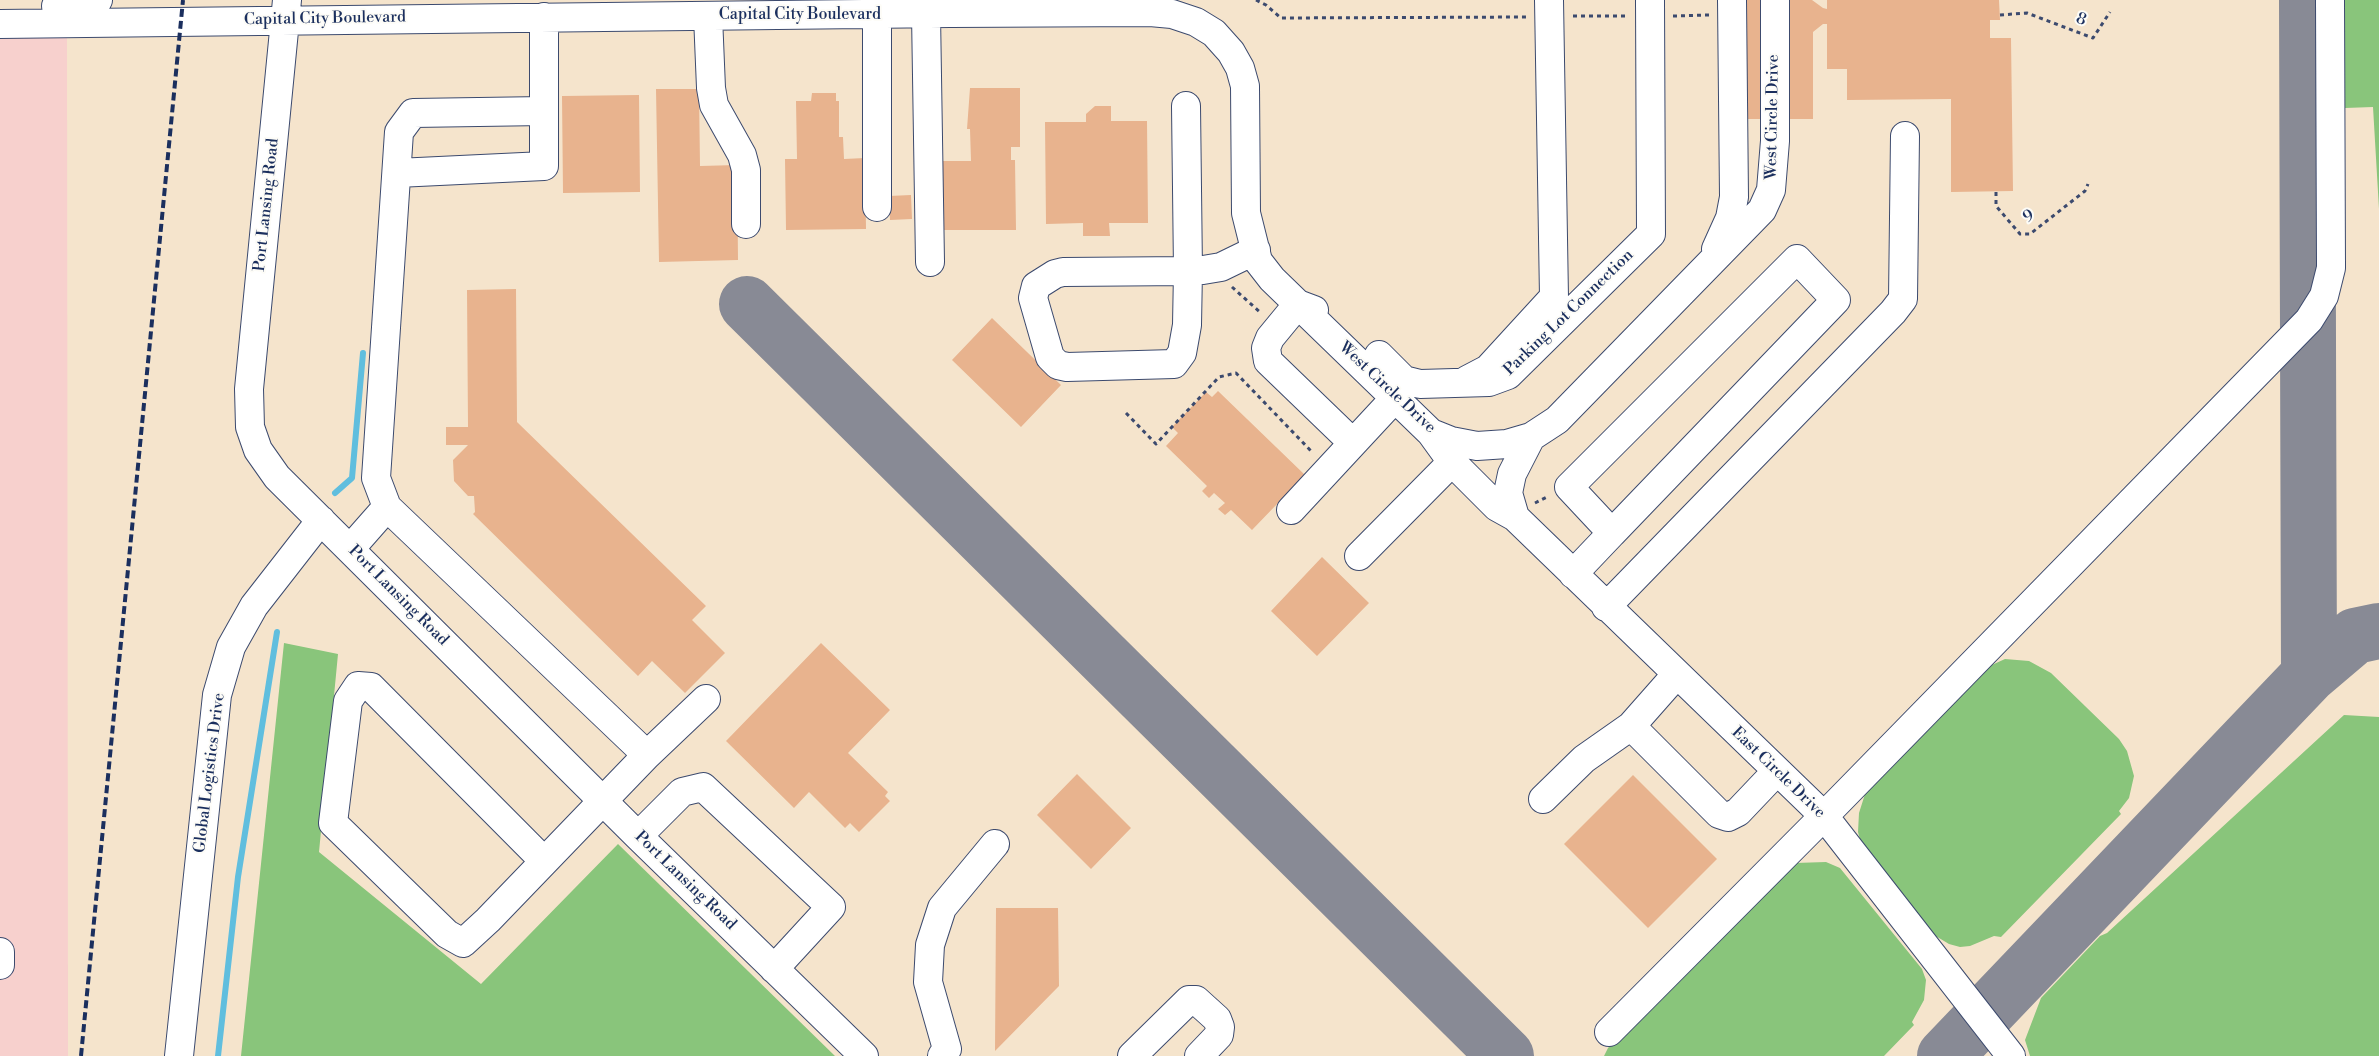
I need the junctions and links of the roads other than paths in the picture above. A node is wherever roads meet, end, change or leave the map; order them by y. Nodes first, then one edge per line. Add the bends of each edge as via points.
1 (98, 0) edge
2 (1775, 0) edge
3 (2330, 0) edge
4 (0, 7) edge
5 (651, 8) edge
6 (1549, 8) edge
7 (1650, 8) edge
8 (1732, 8) edge
9 (942, 9) edge
10 (286, 10) edge
11 (877, 14) junction
12 (708, 16) junction
13 (544, 17) junction
14 (0, 24) edge
15 (1186, 106) dead end
16 (544, 111) junction
17 (1905, 136) dead end
18 (397, 173) junction
19 (877, 207) dead end
20 (746, 224) dead end
21 (1256, 250) junction
22 (1713, 258) junction
23 (930, 262) dead end
24 (1188, 271) junction
25 (1298, 304) junction
26 (1460, 382) junction
27 (1395, 398) junction
28 (1431, 433) junction
29 (1531, 437) junction
30 (1348, 439) junction
31 (1452, 462) junction
32 (387, 507) junction
33 (1291, 510) dead end
34 (1515, 517) junction
35 (321, 520) junction
36 (1612, 533) junction
37 (350, 549) junction
38 (1359, 556) dead end
39 (1572, 574) junction
40 (1606, 607) junction
41 (1676, 675) junction
42 (706, 699) dead end
43 (1631, 726) junction
44 (647, 755) junction
45 (1776, 772) junction
46 (1543, 799) dead end
47 (602, 800) junction
48 (1824, 816) junction
49 (638, 836) junction
50 (995, 844) dead end
51 (544, 861) junction
52 (0, 952) edge
53 (0, 965) edge
54 (774, 968) junction
55 (1609, 1032) dead end
56 (179, 1056) edge
57 (864, 1056) edge
58 (942, 1056) edge
59 (1132, 1056) edge
60 (1199, 1056) edge
61 (2011, 1056) edge

1 - 4 street via 84,6
2 - 22 street, West Circle Drive via 1775,141 1771,190 1762,210
3 - 48 street via 2331,268 2324,296 2309,320
5 - 12 street, Capital City Boulevard
5 - 13 street, Capital City Boulevard
6 - 26 street via 1554,297 1488,369
7 - 26 street, Parking Lot Connection via 1651,234 1508,375 1489,382
8 - 22 street via 1734,197 1730,218
9 - 11 street, Capital City Boulevard
9 - 21 street, West Circle Drive via 1150,12 1196,22 1214,33 1231,52 1245,86 1246,213
9 - 23 street
10 - 13 street, Capital City Boulevard
10 - 14 street, Capital City Boulevard
10 - 35 street, Port Lansing Road via 249,389 250,427 258,450 277,477
11 - 12 street, Capital City Boulevard
11 - 19 street
12 - 20 street via 712,97 742,155 746,170
13 - 16 street
15 - 24 street
16 - 18 street via 412,113 399,132
16 - 18 street via 544,166
17 - 40 street via 1903,299 1894,312
18 - 32 street via 376,478
21 - 24 street via 1221,267
21 - 25 street, West Circle Drive via 1258,261 1267,273
22 - 29 street, West Circle Drive via 1557,420
24 - 24 street via 1063,272 1036,286 1034,298 1050,357 1058,365 1067,367 1174,364 1182,353 1185,340
25 - 26 street, Parking Lot Connection via 1344,321 1404,380 1420,384
25 - 27 street, West Circle Drive
25 - 30 street via 1270,338 1266,348 1268,361
27 - 28 street, West Circle Drive
27 - 30 street
28 - 29 street, West Circle Drive via 1477,446 1507,444
28 - 31 street, East Circle Drive
29 - 34 street, East Circle Drive via 1512,474 1508,493
30 - 33 street
31 - 34 street, East Circle Drive via 1497,508
31 - 38 street
32 - 37 street
32 - 44 street
34 - 39 street, East Circle Drive
35 - 37 street, Port Lansing Road
35 - 56 street, Global Logistics Drive via 254,606 231,647 218,695
36 - 36 street via 1836,300 1797,259 1569,486
36 - 39 street
37 - 47 street, Port Lansing Road
39 - 40 street, East Circle Drive
40 - 41 street, East Circle Drive
41 - 43 street
41 - 45 street, East Circle Drive
42 - 44 street
43 - 45 street via 1719,814 1728,817 1738,812
43 - 46 street via 1584,759
44 - 47 street
45 - 48 street, East Circle Drive
47 - 49 street, Port Lansing Road
47 - 51 street
48 - 55 street
48 - 61 street, East Circle Drive
49 - 54 street, Port Lansing Road
49 - 54 street via 682,792 703,787 831,907
50 - 58 street via 942,908 930,945 928,982 948,1049
51 - 51 street via 370,687 358,686 348,701 333,823 447,934 463,943
52 - 53 street
54 - 57 street, Port Lansing Road
59 - 60 street via 1189,1000 1196,1000 1217,1019 1220,1027 1219,1035

